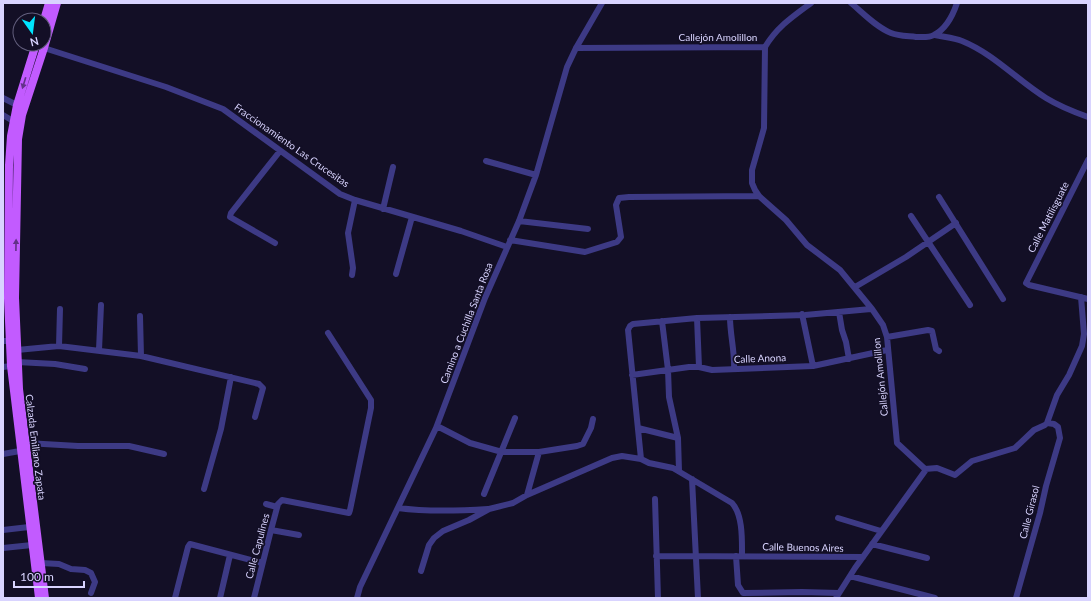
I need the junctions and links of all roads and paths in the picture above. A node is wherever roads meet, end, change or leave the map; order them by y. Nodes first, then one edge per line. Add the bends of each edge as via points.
1 (57, 3) edge
2 (602, 3) edge
3 (811, 3) edge
4 (851, 3) edge
5 (957, 3) edge
6 (52, 20) edge
7 (935, 35) junction
8 (765, 47) junction
9 (576, 48) junction
10 (52, 51) edge
11 (35, 52) edge
12 (42, 52) edge
13 (34, 65) junction
14 (3, 98) edge
15 (17, 105) junction
16 (3, 115) edge
17 (1088, 117) edge
18 (13, 121) junction
19 (280, 151) junction
20 (1088, 160) edge
21 (486, 161) dead end
22 (6, 163) edge
23 (393, 167) dead end
24 (536, 175) junction
25 (758, 196) junction
26 (939, 197) dead end
27 (355, 200) junction
28 (382, 208) junction
29 (911, 216) dead end
30 (412, 217) junction
31 (519, 222) junction
32 (956, 223) junction
33 (588, 229) dead end
34 (510, 240) junction
35 (927, 242) junction
36 (275, 243) dead end
37 (507, 247) junction
38 (396, 274) dead end
39 (12, 275) junction
40 (352, 275) dead end
41 (855, 287) junction
42 (1081, 297) junction
43 (12, 298) junction
44 (1003, 299) dead end
45 (1088, 299) edge
46 (101, 305) dead end
47 (970, 305) dead end
48 (60, 309) dead end
49 (871, 309) junction
50 (839, 312) junction
51 (802, 314) junction
52 (140, 316) dead end
53 (697, 318) junction
54 (730, 318) junction
55 (662, 321) junction
56 (328, 333) dead end
57 (887, 338) junction
58 (6, 341) edge
59 (59, 346) junction
60 (17, 350) junction
61 (99, 350) junction
62 (888, 350) junction
63 (939, 351) dead end
64 (141, 356) junction
65 (849, 359) junction
66 (10, 365) edge
67 (813, 366) junction
68 (699, 367) junction
69 (85, 369) dead end
70 (734, 369) junction
71 (668, 370) junction
72 (632, 375) junction
73 (231, 377) junction
74 (255, 417) dead end
75 (515, 418) dead end
76 (593, 419) dead end
77 (1047, 423) junction
78 (437, 426) junction
79 (638, 428) junction
80 (678, 438) junction
81 (26, 443) junction
82 (20, 451) junction
83 (502, 452) junction
84 (539, 452) junction
85 (3, 454) edge
86 (164, 454) dead end
87 (640, 458) junction
88 (925, 469) junction
89 (679, 471) junction
90 (692, 479) junction
91 (204, 489) dead end
92 (484, 494) dead end
93 (527, 495) junction
94 (655, 498) dead end
95 (266, 504) dead end
96 (278, 507) junction
97 (398, 508) junction
98 (489, 509) junction
99 (838, 518) dead end
100 (29, 527) junction
101 (3, 530) edge
102 (271, 530) junction
103 (881, 531) junction
104 (299, 535) dead end
105 (872, 544) junction
106 (32, 545) junction
107 (3, 548) edge
108 (230, 555) junction
109 (696, 555) junction
110 (656, 556) junction
111 (739, 556) junction
112 (863, 557) junction
113 (926, 558) dead end
114 (41, 563) junction
115 (262, 563) junction
116 (421, 571) dead end
117 (850, 576) junction
118 (91, 593) dead end
119 (838, 595) edge
120 (39, 598) edge
121 (45, 598) edge
122 (175, 598) edge
123 (220, 598) edge
124 (254, 598) edge
125 (357, 598) edge
126 (658, 598) edge
127 (698, 598) edge
128 (935, 598) edge
129 (1016, 598) edge

1 - 6 main road
2 - 9 street, Camino a Cuchilla Santa Rosa
3 - 8 street via 785,22
4 - 7 street via 875,24 891,33 924,37
5 - 7 street via 948,23
7 - 17 street via 961,41 975,48 994,59 1045,98
8 - 9 street, Callejón Amolillon
8 - 25 street, Callejón Amolillon via 764,128 752,170 752,182
9 - 24 street, Camino a Cuchilla Santa Rosa via 567,67
10 - 19 street, Fraccionamiento Las Crucesitas via 166,87 223,109
11 - 13 main road
12 - 13 main road
13 -> 15 main road
39 -> 13 main road via 18,139
14 - 15 street
15 - 18 main road
16 - 18 street
18 - 22 main road
19 - 27 street, Fraccionamiento Las Crucesitas via 340,194
19 - 36 street via 230,217
20 - 42 street, Calle Matilisguate via 1026,283
21 - 24 street
22 - 39 main road
23 - 28 street
24 - 31 street, Camino a Cuchilla Santa Rosa
25 - 34 street via 619,198 616,205 622,237 617,242 585,252
25 - 41 street, Callejón Amolillon via 786,220 807,245 837,267
26 - 32 street
27 - 28 street, Fraccionamiento Las Crucesitas
27 - 40 street via 348,233
28 - 30 street, Fraccionamiento Las Crucesitas
29 - 35 street
30 - 37 street, Fraccionamiento Las Crucesitas
30 - 38 street
31 - 33 street
31 - 34 street, Camino a Cuchilla Santa Rosa
32 - 35 street
32 - 44 street
34 - 37 street, Camino a Cuchilla Santa Rosa
35 - 41 street
35 - 47 street
37 - 78 street, Camino a Cuchilla Santa Rosa
39 - 43 main road
41 - 49 street, Callejón Amolillon
42 - 45 street
42 - 77 street via 1084,334 1082,346 1057,395
43 - 58 main road, Calzada Emiliano Zapata
43 - 60 main road, Calzada Emiliano Zapata
46 - 61 street
48 - 59 street
49 - 50 street
49 - 57 street, Callejón Amolillon
50 - 51 street
50 - 65 street
51 - 54 street
51 - 67 street
52 - 64 street
53 - 54 street
53 - 55 street
53 - 68 street
54 - 70 street
55 - 71 street
55 - 72 street via 630,326 628,330
56 - 96 street, Calle Capulines via 371,400 372,408 349,513 282,500
57 - 62 street, Callejón Amolillon
57 - 63 street via 932,331
58 - 66 main road, Calzada Emiliano Zapata
59 - 60 street
59 - 61 street
60 - 66 main road, Calzada Emiliano Zapata
61 - 64 street
62 - 65 street, Calle Anona
62 - 88 street, Callejón Amolillon via 897,443
64 - 73 street
65 - 67 street, Calle Anona
66 - 69 street via 55,364
66 - 81 main road, Calzada Emiliano Zapata via 19,389
66 - 82 main road, Calzada Emiliano Zapata
67 - 70 street, Calle Anona
68 - 70 street, Calle Anona via 712,370
68 - 71 street, Calle Anona
71 - 72 street, Calle Anona
71 - 80 street via 669,397
72 - 79 street
73 - 74 street via 262,386
73 - 91 street
75 - 83 street
76 - 84 street via 583,444
77 - 88 street via 1034,430 1015,448 972,461 955,474 937,468
77 - 129 street, Calle Girasol via 1058,428 1060,438
78 - 83 street via 470,443
78 - 97 street, Camino a Cuchilla Santa Rosa
79 - 80 street
79 - 87 street
80 - 89 street
81 - 86 street via 129,446
81 - 114 main road, Calzada Emiliano Zapata
82 - 85 street
82 - 100 main road, Calzada Emiliano Zapata
83 - 84 street
83 - 92 street
84 - 93 street
87 - 89 street
87 - 93 street via 612,458
88 - 103 street
89 - 90 street
90 - 109 street
90 - 111 street via 736,507 742,536
93 - 98 street via 513,503
94 - 110 street
95 - 96 street
96 - 102 street, Calle Capulines
97 - 98 street via 447,512
97 - 125 street, Camino a Cuchilla Santa Rosa
98 - 116 street via 434,538 429,545
99 - 103 street
100 - 101 street
100 - 106 main road, Calzada Emiliano Zapata
102 - 104 street
102 - 115 street, Calle Capulines
103 - 105 street
105 - 112 street
105 - 113 street
106 - 107 street
106 - 120 main road, Calzada Emiliano Zapata
108 - 115 street
108 - 122 street via 190,544
108 - 123 street
109 - 110 street, Calle Buenos Aires
109 - 111 street, Calle Buenos Aires
109 - 127 street
110 - 126 street
111 - 112 street, Calle Buenos Aires
111 - 119 street via 738,585 743,593 802,592
112 - 117 street
114 - 118 street via 59,564 91,573 95,582
114 - 121 main road, Calzada Emiliano Zapata
115 - 124 street, Calle Capulines
117 - 119 street
117 - 128 street

